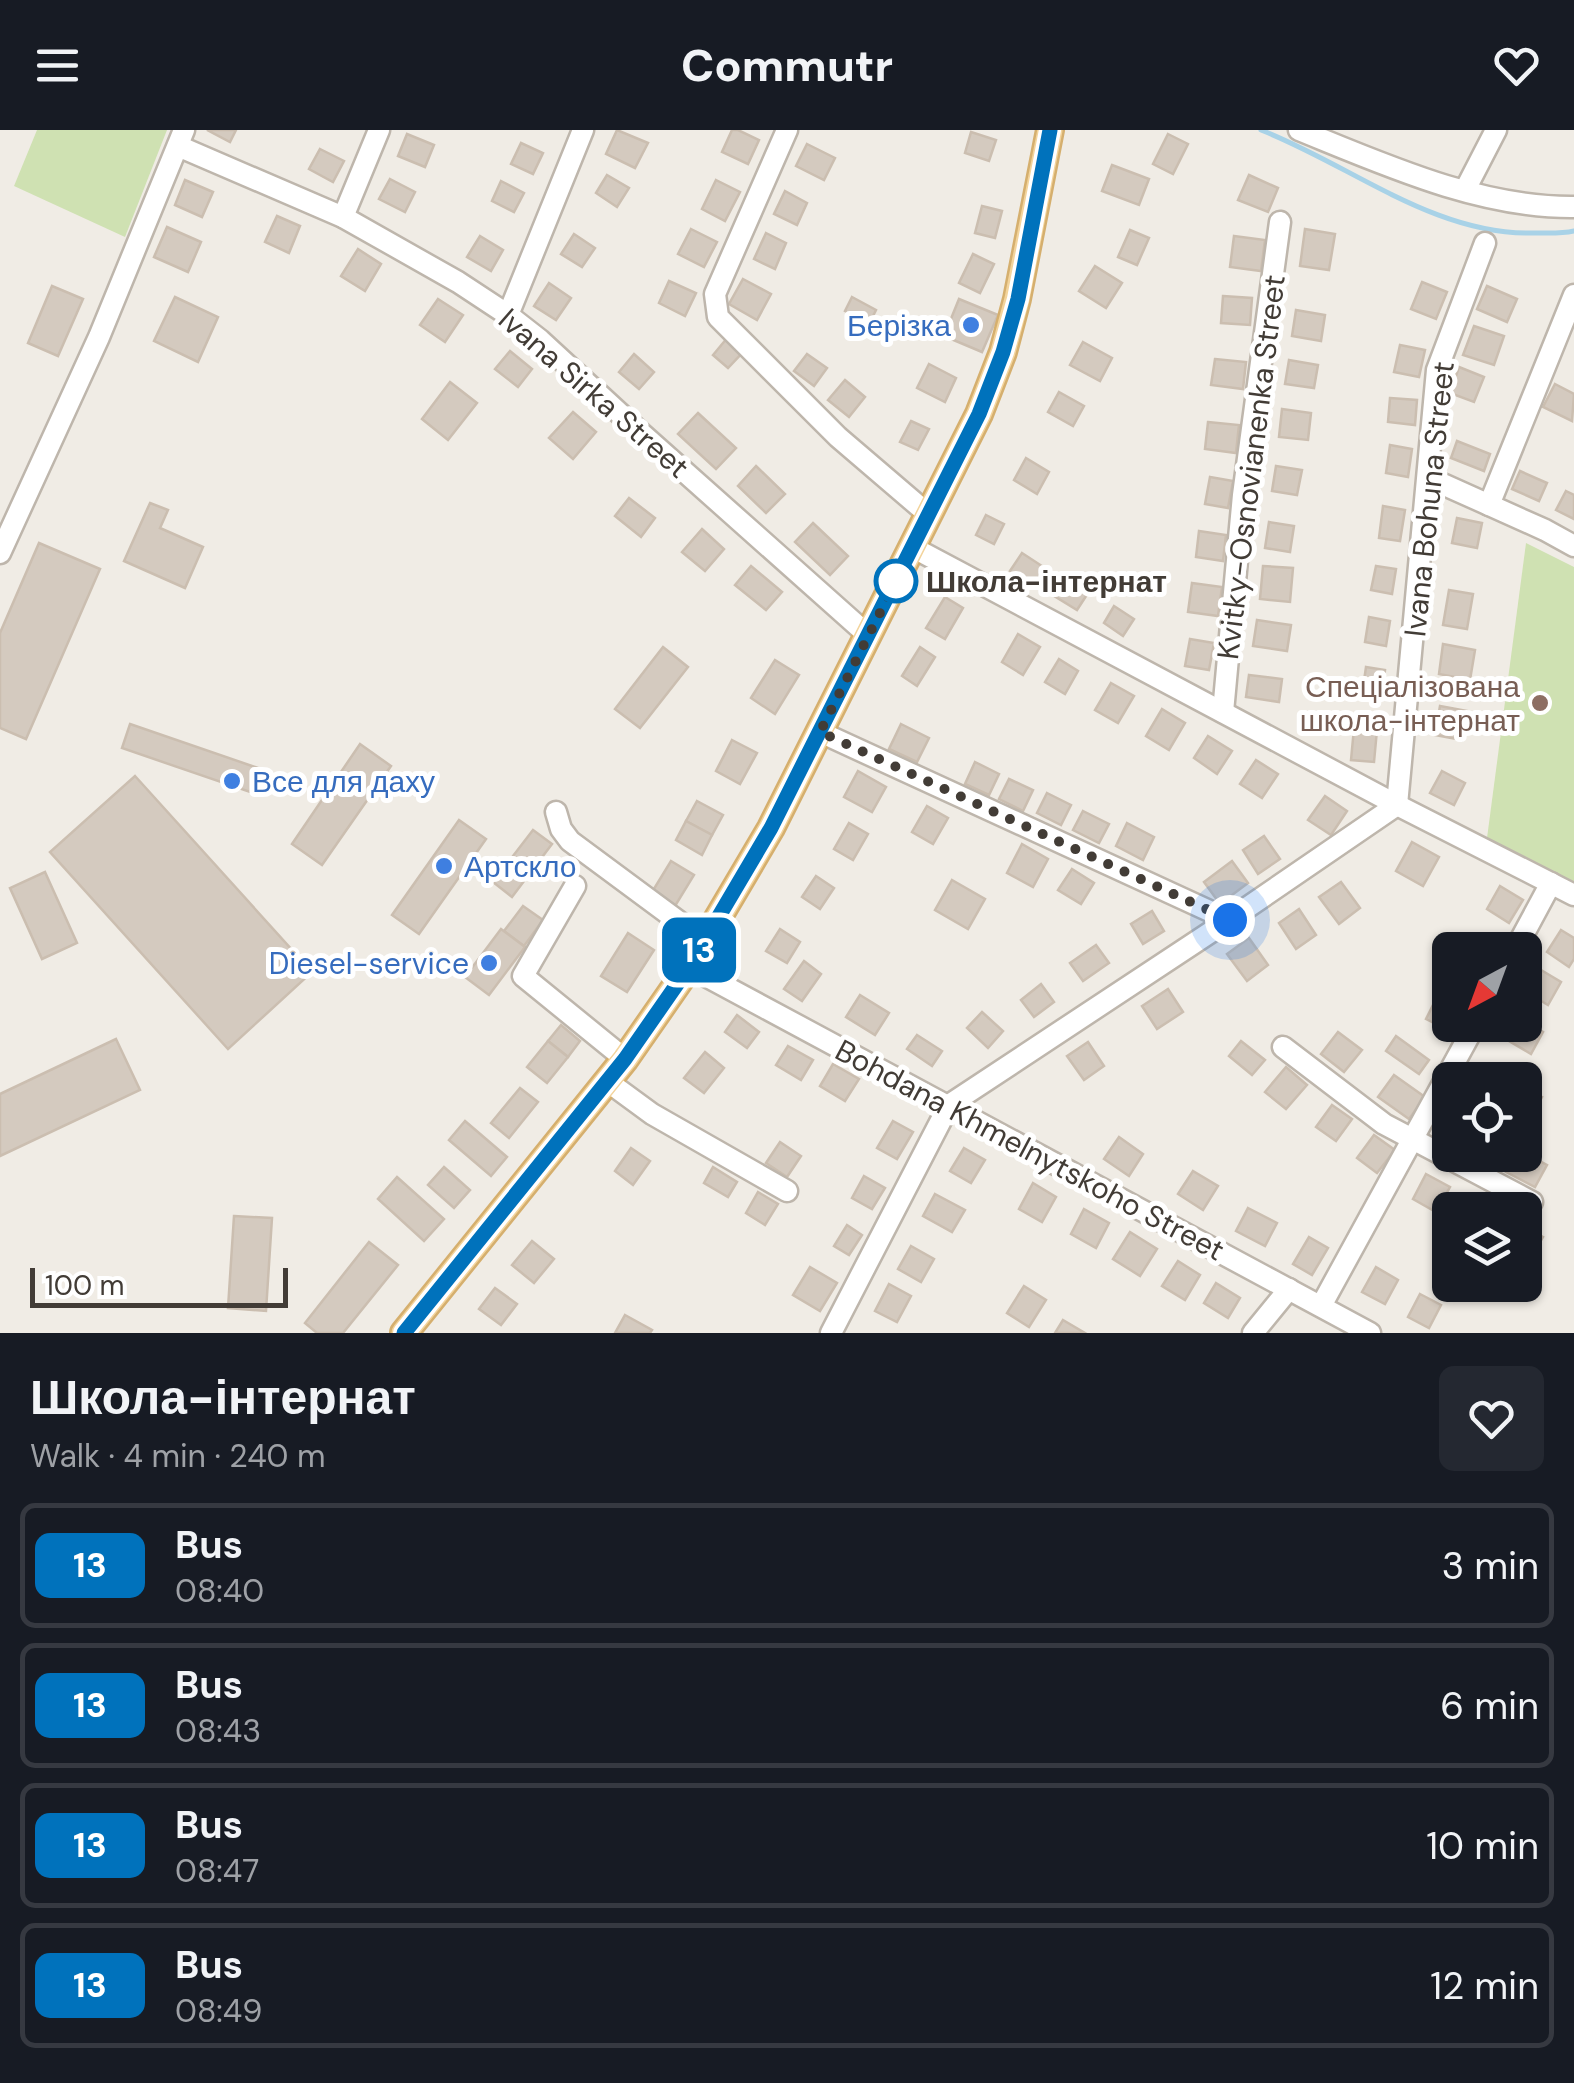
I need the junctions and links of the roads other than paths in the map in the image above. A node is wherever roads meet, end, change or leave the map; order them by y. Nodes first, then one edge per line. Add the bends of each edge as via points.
1 (380, 130) edge
2 (584, 130) edge
3 (787, 130) edge
4 (1050, 130) edge
5 (1496, 130) edge
6 (1307, 131) edge
7 (181, 138) edge
8 (1465, 190) junction
9 (1574, 207) edge
10 (343, 217) junction
11 (1280, 222) dead end
12 (1486, 243) dead end
13 (1574, 295) edge
14 (508, 315) junction
15 (1429, 478) junction
16 (1489, 505) junction
17 (928, 514) junction
18 (1574, 546) edge
19 (912, 547) junction
20 (0, 553) edge
21 (869, 636) junction
22 (1223, 712) junction
23 (820, 732) junction
24 (1396, 806) junction
25 (556, 812) dead end
26 (1552, 883) junction
27 (575, 886) dead end
28 (1574, 895) edge
29 (1230, 920) junction
30 (1525, 932) edge
31 (704, 941) junction
32 (689, 967) junction
33 (1465, 1042) edge
34 (1283, 1047) dead end
35 (625, 1059) junction
36 (608, 1081) junction
37 (949, 1105) junction
38 (1412, 1140) junction
39 (787, 1191) dead end
40 (1513, 1192) edge
41 (1289, 1290) junction
42 (1320, 1306) junction
43 (1341, 1326) edge
44 (404, 1333) edge
45 (832, 1333) edge
46 (1253, 1333) edge
47 (1370, 1333) edge

1 - 10 street
2 - 14 street
3 - 17 street via 715,294 718,317 838,437
4 - 17 main road via 1003,352
5 - 8 street
6 - 8 street via 1406,174
7 - 10 street, Ivana Sirka Street
7 - 20 street via 104,340
8 - 9 street
10 - 14 street, Ivana Sirka Street
11 - 22 street, Kvitky-Osnovianenka Street via 1243,495
12 - 15 street, Ivana Bohuna Street via 1437,370
13 - 16 street
14 - 21 street, Ivana Sirka Street
15 - 16 street
15 - 24 street, Ivana Bohuna Street
16 - 18 street
17 - 19 main road
19 - 21 main road
19 - 22 street
21 - 23 main road
22 - 24 street
23 - 29 street
23 - 31 main road
24 - 26 street
24 - 29 street
25 - 31 street via 570,842
26 - 28 street
26 - 30 street
27 - 35 street via 523,976
29 - 37 street
31 - 32 main road
32 - 35 main road
32 - 37 street, Bohdana Khmelnytskoho Street
33 - 38 street
34 - 38 street
35 - 36 main road
36 - 39 street via 652,1114
36 - 44 main road
37 - 41 street, Bohdana Khmelnytskoho Street
37 - 45 street
38 - 40 street
38 - 42 street
41 - 42 street, Bohdana Khmelnytskoho Street
41 - 46 street
42 - 43 street, Bohdana Khmelnytskoho Street
43 - 47 street, Bohdana Khmelnytskoho Street

